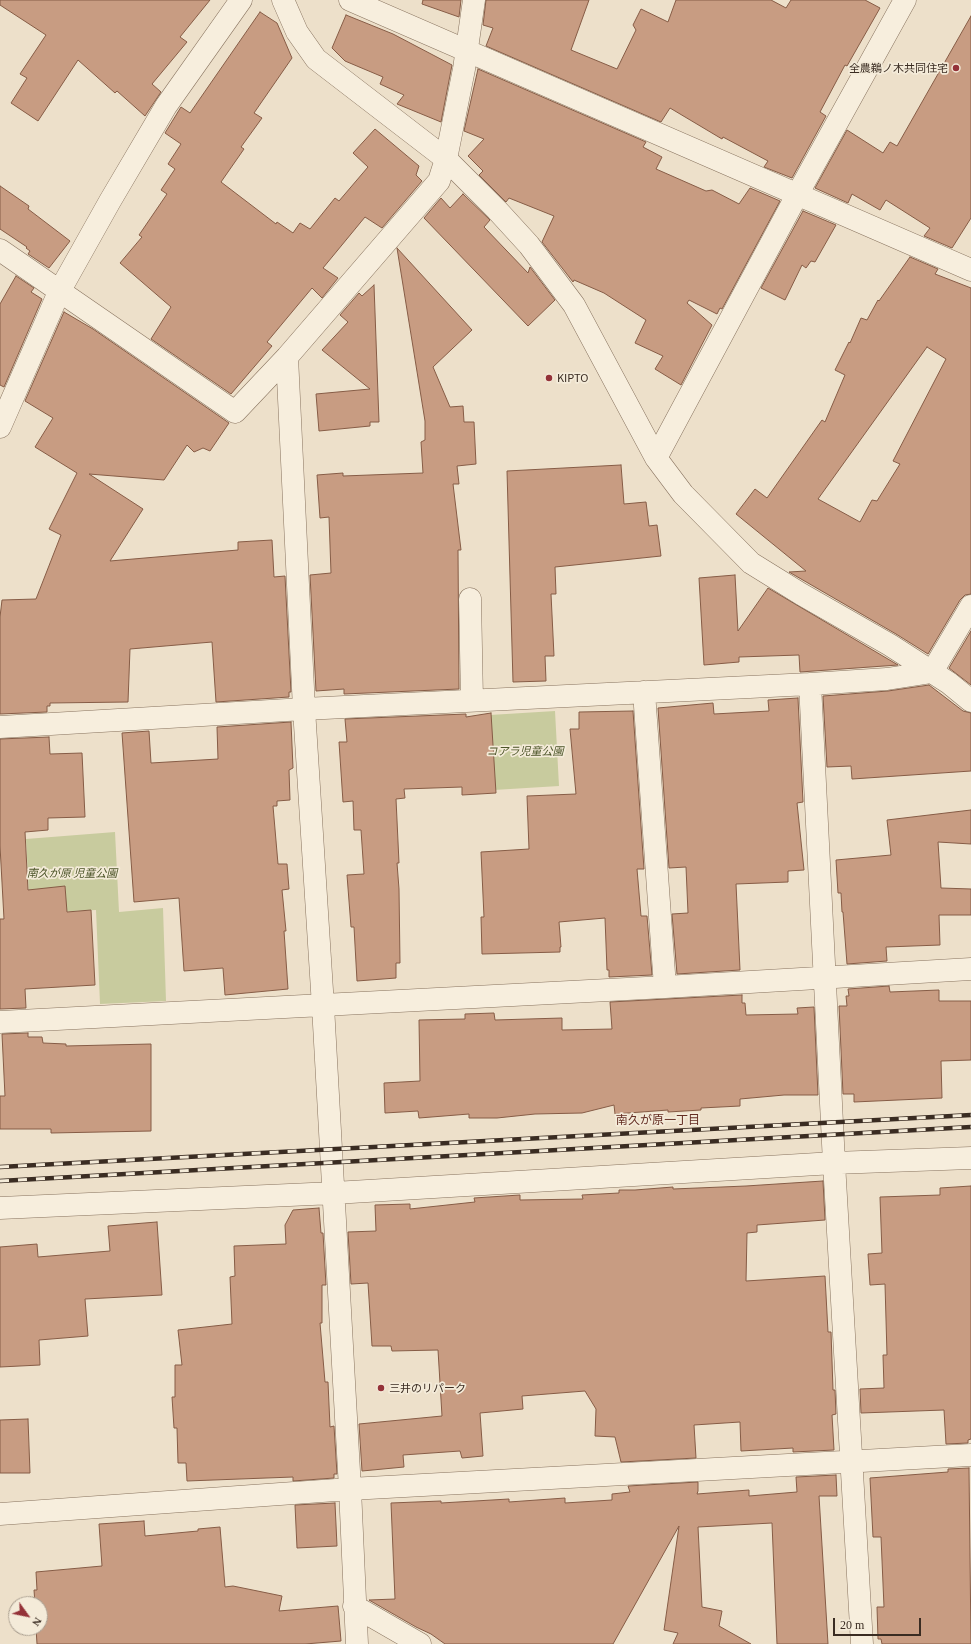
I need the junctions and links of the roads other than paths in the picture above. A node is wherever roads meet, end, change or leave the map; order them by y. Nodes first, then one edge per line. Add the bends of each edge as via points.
1 (242, 0) edge
2 (283, 0) edge
3 (350, 0) edge
4 (474, 0) edge
5 (905, 0) edge
6 (468, 51) junction
7 (446, 159) junction
8 (797, 195) junction
9 (0, 250) edge
10 (971, 270) edge
11 (59, 292) junction
12 (287, 357) junction
13 (0, 427) edge
14 (656, 458) junction
15 (470, 599) dead end
16 (971, 606) edge
17 (932, 672) junction
18 (810, 684) junction
19 (644, 692) junction
20 (472, 700) junction
21 (971, 701) edge
22 (304, 709) junction
23 (0, 726) edge
24 (971, 969) edge
25 (825, 978) junction
26 (665, 987) junction
27 (323, 1006) junction
28 (0, 1022) edge
29 (971, 1158) edge
30 (834, 1163) junction
31 (334, 1193) junction
32 (0, 1208) edge
33 (971, 1455) edge
34 (852, 1461) junction
35 (350, 1489) junction
36 (0, 1514) edge
37 (354, 1606) junction
38 (357, 1644) edge
39 (420, 1644) edge
40 (862, 1644) edge

1 - 11 street via 166,106
2 - 7 street via 297,32 316,59
3 - 6 street
4 - 6 street
5 - 8 street
6 - 7 street
6 - 8 street
7 - 12 street via 439,181
7 - 14 street via 529,245 574,304
8 - 10 street
8 - 14 street
9 - 11 street
11 - 12 street via 235,412
11 - 13 street
12 - 22 street
14 - 17 street via 683,494 751,563
15 - 20 street
16 - 17 street
17 - 18 street via 887,679
17 - 21 street
18 - 19 street
18 - 25 street
19 - 20 street
19 - 26 street
20 - 22 street
22 - 23 street
22 - 27 street
24 - 25 street
25 - 26 street
25 - 30 street
26 - 27 street
27 - 28 street
27 - 31 street
29 - 30 street
30 - 31 street
30 - 34 street
31 - 32 street
31 - 35 street
33 - 34 street
34 - 35 street
34 - 40 street
35 - 36 street
35 - 37 street
37 - 38 street
37 - 39 street

